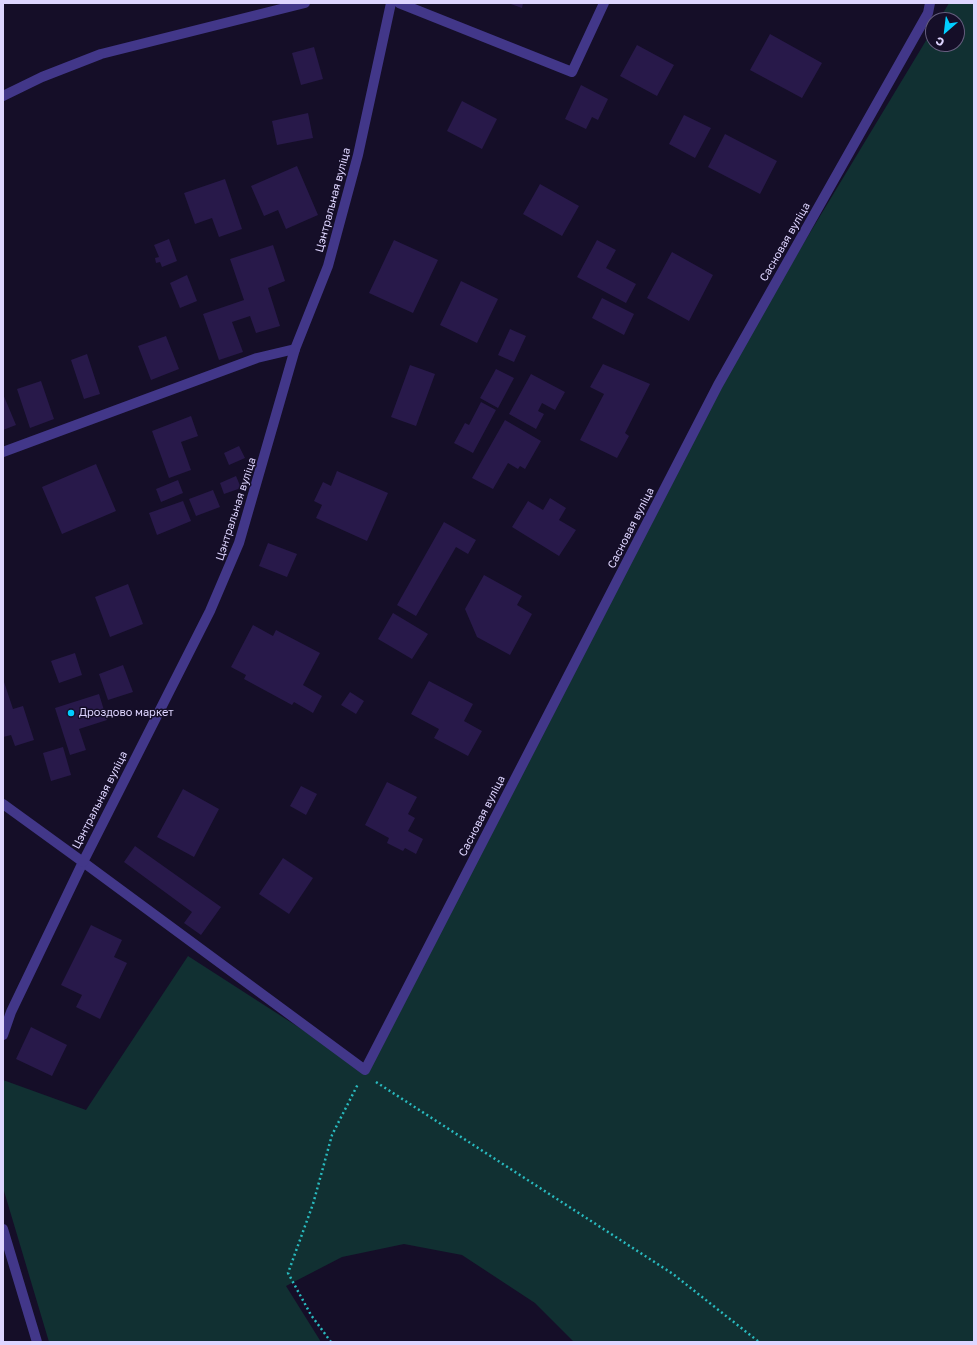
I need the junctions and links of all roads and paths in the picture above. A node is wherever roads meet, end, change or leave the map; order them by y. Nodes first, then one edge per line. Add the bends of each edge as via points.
1 (305, 3) edge
2 (391, 3) edge
3 (399, 3) edge
4 (604, 3) edge
5 (930, 3) edge
6 (3, 96) edge
7 (295, 349) junction
8 (3, 452) edge
9 (3, 804) edge
10 (82, 862) junction
11 (3, 1035) edge
12 (365, 1070) junction
13 (3, 1229) edge
14 (37, 1342) edge
15 (331, 1342) edge
16 (760, 1342) edge

1 - 6 street via 101,54 42,77
2 - 7 street, Цэнтральная вуліца via 358,155 330,259
3 - 4 street via 572,72
5 - 12 street, Сасновая вуліца via 928,13 718,385
7 - 8 street via 257,358
7 - 10 street, Цэнтральная вуліца via 239,543 224,582
9 - 10 street
10 - 11 street, Цэнтральная вуліца via 11,1012
10 - 12 street
12 - 15 path via 332,1136 313,1204 288,1273 311,1315
12 - 16 path via 369,1077 673,1274
13 - 14 street

